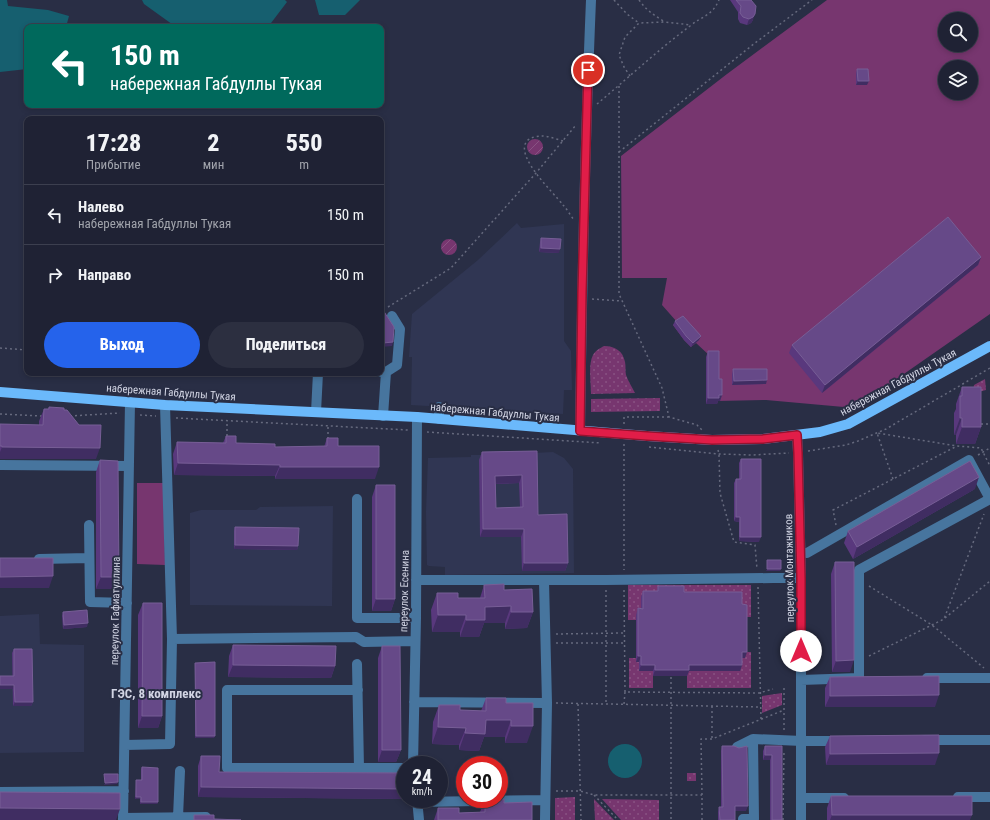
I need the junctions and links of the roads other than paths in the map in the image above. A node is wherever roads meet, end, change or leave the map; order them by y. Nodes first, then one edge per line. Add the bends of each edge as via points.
1 (591, 0) edge
2 (390, 311) road end
3 (990, 346) edge
4 (384, 372) edge
5 (318, 376) edge
6 (383, 376) edge
7 (0, 392) edge
8 (130, 402) junction
9 (165, 405) junction
10 (439, 407) dead end
11 (316, 412) junction
12 (383, 416) junction
13 (417, 417) junction
14 (439, 419) junction
15 (580, 431) junction
16 (797, 435) junction
17 (0, 465) edge
18 (129, 466) junction
19 (357, 499) dead end
20 (990, 499) edge
21 (89, 525) dead end
22 (807, 553) dead end
23 (89, 558) junction
24 (30, 559) edge
25 (801, 578) junction
26 (416, 580) junction
27 (544, 581) junction
28 (127, 604) junction
29 (416, 618) junction
30 (172, 639) junction
31 (415, 641) junction
32 (357, 664) dead end
33 (920, 678) edge
34 (990, 678) edge
35 (801, 680) junction
36 (358, 690) junction
37 (414, 702) junction
38 (546, 703) junction
39 (753, 739) junction
40 (912, 740) edge
41 (990, 740) edge
42 (802, 741) junction
43 (849, 741) edge
44 (125, 745) junction
45 (737, 747) edge
46 (413, 756) edge
47 (359, 768) junction
48 (396, 768) edge
49 (180, 771) dead end
50 (124, 791) junction
51 (0, 792) edge
52 (545, 796) junction
53 (951, 797) edge
54 (990, 797) edge
55 (802, 798) junction
56 (856, 798) edge
57 (448, 800) edge
58 (418, 808) edge
59 (178, 817) junction
60 (212, 817) edge
61 (123, 819) edge
62 (743, 819) dead end
63 (419, 820) edge
64 (545, 820) edge
65 (801, 820) edge

1 - 15 street
2 - 4 street via 400,329 397,365
3 - 16 main road, набережная Габдуллы Тукая via 848,424
5 - 11 street
6 - 12 street
7 - 8 main road, набережная Габдуллы Тукая
8 - 9 main road, набережная Габдуллы Тукая
8 - 18 street, переулок Гафиатуллина
9 - 11 main road, набережная Габдуллы Тукая
9 - 30 street
10 - 14 street
11 - 12 main road, набережная Габдуллы Тукая
12 - 13 main road, набережная Габдуллы Тукая
13 - 14 main road, набережная Габдуллы Тукая
13 - 26 street, переулок Есенина
14 - 15 main road, набережная Габдуллы Тукая
15 - 16 main road, набережная Габдуллы Тукая via 712,440
16 - 25 street, переулок Монтажников
17 - 18 street
18 - 28 street, переулок Гафиатуллина
19 - 29 street via 357,618
20 - 22 street via 969,460
20 - 35 street via 859,570 859,661 863,678
21 - 23 street
23 - 24 street
23 - 28 street via 90,602
25 - 27 street
25 - 35 street, переулок Монтажников
26 - 27 street
26 - 29 street, переулок Есенина
27 - 38 street
28 - 44 street, переулок Гафиатуллина
29 - 31 street, переулок Есенина
30 - 31 street via 356,637 364,642
30 - 44 street via 170,744
31 - 37 street, переулок Есенина
32 - 36 street
33 - 34 street
35 - 42 street, переулок Монтажников
36 - 47 street
36 - 47 street via 227,690 227,768
37 - 38 street
37 - 46 street, переулок Есенина
38 - 52 street
39 - 42 street
39 - 45 street
39 - 62 street via 754,819
40 - 41 street
42 - 43 street
42 - 55 street, переулок Монтажников
44 - 50 street, переулок Гафиатуллина
47 - 48 street
49 - 59 street
50 - 51 street
50 - 61 street, переулок Гафиатуллина
52 - 57 street
52 - 64 street
53 - 54 street
55 - 56 street
55 - 65 street, переулок Монтажников
58 - 63 street
59 - 60 street
59 - 61 street

